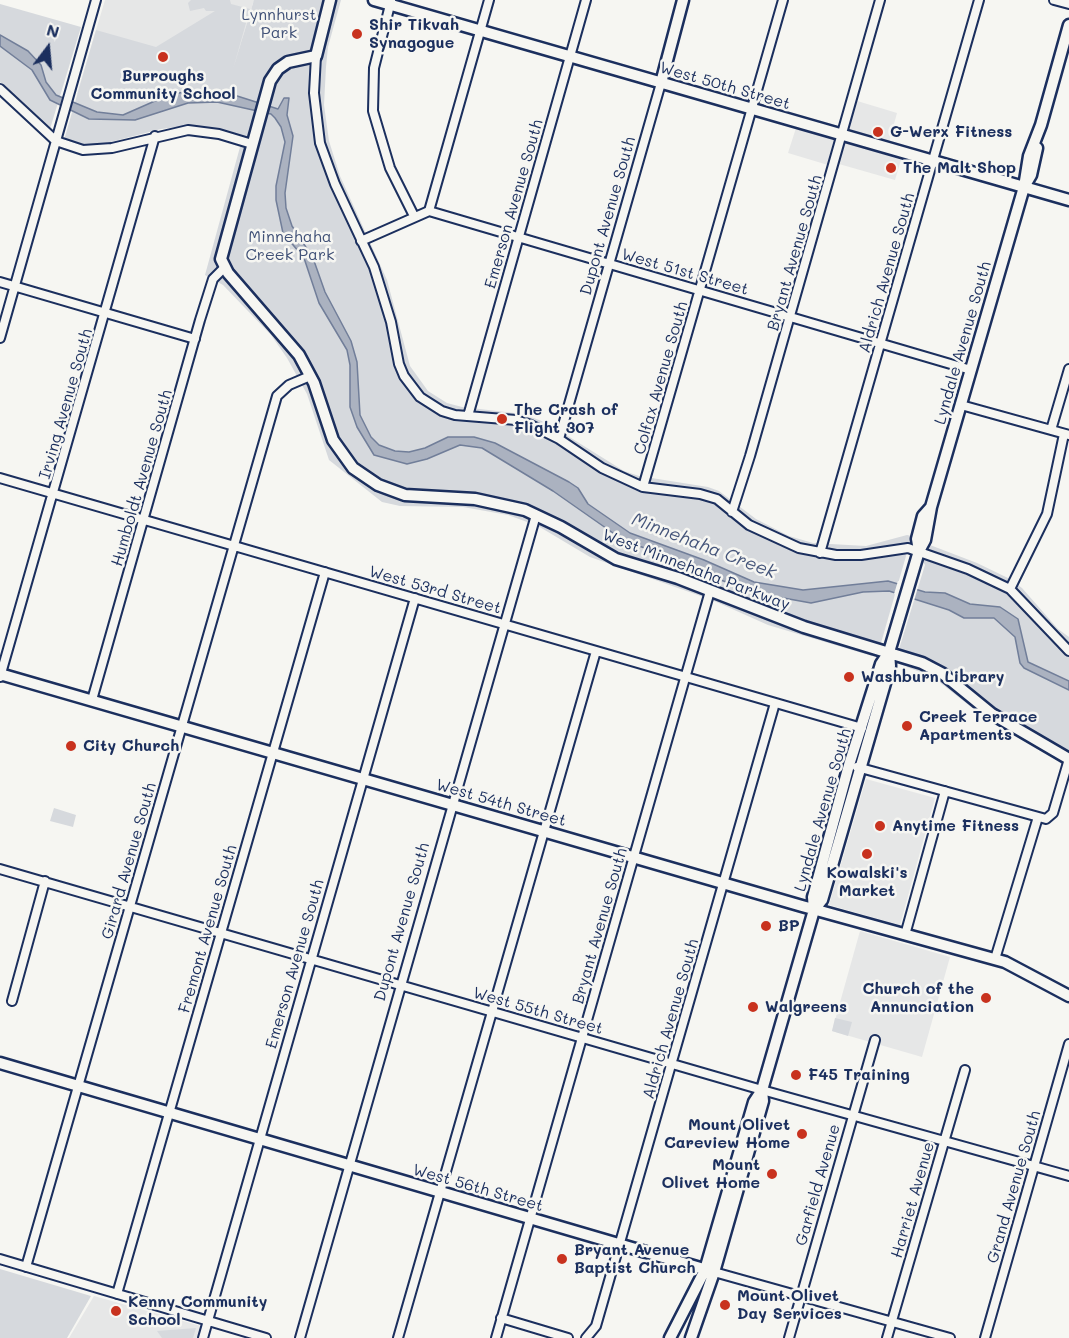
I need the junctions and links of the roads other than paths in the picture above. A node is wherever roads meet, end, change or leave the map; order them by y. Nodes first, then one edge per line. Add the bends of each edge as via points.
1 (96, 0) edge
2 (330, 0) edge
3 (374, 0) edge
4 (489, 0) edge
5 (586, 0) edge
6 (683, 0) edge
7 (783, 0) edge
8 (880, 0) edge
9 (979, 0) edge
10 (1054, 0) edge
11 (391, 2) edge
12 (1069, 4) edge
13 (1069, 25) edge
14 (480, 30) junction
15 (316, 56) junction
16 (570, 56) junction
17 (661, 83) junction
18 (0, 89) edge
19 (752, 110) junction
20 (154, 136) junction
21 (842, 136) junction
22 (56, 141) junction
23 (252, 144) junction
24 (933, 162) junction
25 (1024, 187) junction
26 (1069, 200) edge
27 (429, 211) junction
28 (414, 216) junction
29 (519, 238) junction
30 (361, 241) junction
31 (610, 264) junction
32 (224, 268) junction
33 (0, 282) edge
34 (15, 286) junction
35 (700, 291) junction
36 (106, 313) junction
37 (790, 317) junction
38 (0, 338) edge
39 (195, 339) junction
40 (880, 344) junction
41 (1069, 369) edge
42 (971, 370) junction
43 (310, 376) junction
44 (961, 405) junction
45 (468, 416) junction
46 (1051, 430) junction
47 (1066, 435) edge
48 (559, 439) junction
49 (0, 478) edge
50 (643, 487) junction
51 (54, 493) junction
52 (732, 512) junction
53 (536, 514) junction
54 (144, 520) junction
55 (234, 546) junction
56 (919, 551) junction
57 (820, 553) junction
58 (324, 572) junction
59 (1010, 589) junction
60 (710, 591) junction
61 (415, 598) junction
62 (504, 624) junction
63 (596, 651) junction
64 (1069, 651) edge
65 (889, 652) junction
66 (0, 675) edge
67 (686, 677) junction
68 (92, 700) junction
69 (775, 703) junction
70 (181, 726) junction
71 (862, 728) junction
72 (272, 753) junction
73 (1069, 759) edge
74 (855, 767) junction
75 (362, 778) junction
76 (945, 792) junction
77 (452, 805) junction
78 (1038, 817) junction
79 (542, 831) junction
80 (633, 857) junction
81 (0, 869) edge
82 (45, 881) junction
83 (723, 883) junction
84 (130, 908) junction
85 (814, 910) junction
86 (222, 933) junction
87 (905, 934) junction
88 (311, 959) junction
89 (995, 960) junction
90 (399, 985) junction
91 (1069, 996) edge
92 (12, 1001) dead end
93 (493, 1012) junction
94 (582, 1038) junction
95 (875, 1040) dead end
96 (1069, 1044) edge
97 (0, 1063) edge
98 (672, 1064) junction
99 (964, 1070) dead end
100 (77, 1086) junction
101 (762, 1090) junction
102 (168, 1114) junction
103 (853, 1116) junction
104 (259, 1141) junction
105 (944, 1141) junction
106 (1035, 1166) junction
107 (349, 1167) junction
108 (1069, 1176) edge
109 (439, 1192) junction
110 (529, 1219) junction
111 (619, 1245) junction
112 (0, 1259) edge
113 (26, 1267) junction
114 (710, 1271) junction
115 (117, 1294) junction
116 (801, 1297) junction
117 (501, 1318) junction
118 (208, 1321) junction
119 (891, 1322) junction
120 (203, 1338) edge
121 (266, 1338) edge
122 (300, 1338) edge
123 (398, 1338) edge
124 (495, 1338) edge
125 (567, 1338) edge
126 (586, 1338) edge
127 (670, 1338) edge
128 (693, 1338) edge
129 (789, 1338) edge
130 (887, 1338) edge
131 (950, 1338) edge
132 (985, 1338) edge

1 - 22 street
2 - 15 street
3 - 11 street, West 50th Street
4 - 14 street
5 - 16 street, Emerson Avenue South
6 - 17 street, Dupont Avenue South
7 - 19 street, Colfax Avenue South
8 - 21 street, Bryant Avenue South
9 - 24 street, Aldrich Avenue South
10 - 12 street
11 - 14 street, West 50th Street
11 - 28 street via 374,68 373,111 390,168
13 - 25 street, Lyndale Avenue South via 1041,125 1035,163
14 - 16 street, West 50th Street
14 - 27 street
15 - 23 street via 282,65 272,76
15 - 30 street via 314,93 320,143
16 - 17 street, West 50th Street
16 - 29 street, Emerson Avenue South
17 - 19 street, West 50th Street
17 - 31 street, Dupont Avenue South
18 - 22 street
19 - 21 street, West 50th Street
19 - 35 street, Colfax Avenue South
20 - 22 street via 83,150
20 - 23 street via 206,131
20 - 36 street, Irving Avenue South
21 - 24 street, West 50th Street
21 - 37 street, Bryant Avenue South
22 - 34 street
23 - 32 street via 223,247
24 - 25 street, West 50th Street
24 - 40 street, Aldrich Avenue South
25 - 26 street, West 50th Street
25 - 42 street, Lyndale Avenue South
27 - 28 street
27 - 29 street, West 51st Street
28 - 30 street
29 - 31 street, West 51st Street
29 - 45 street, Emerson Avenue South
30 - 45 street via 384,294 404,376 430,405
31 - 35 street, West 51st Street
31 - 48 street, Dupont Avenue South
32 - 39 street, Humboldt Avenue South via 213,279
32 - 43 street, West Minnehaha Parkway via 285,336
33 - 34 street
34 - 36 street
34 - 38 street
35 - 37 street, West 51st Street
35 - 50 street, Colfax Avenue South
36 - 39 street
36 - 51 street, Irving Avenue South
37 - 40 street, West 51st Street
37 - 52 street, Bryant Avenue South
39 - 54 street, Humboldt Avenue South
40 - 42 street, West 51st Street
40 - 57 street, Aldrich Avenue South
41 - 46 street
42 - 44 street, Lyndale Avenue South
43 - 53 street, West Minnehaha Parkway via 333,440 344,457 369,480 405,495 494,501
43 - 55 street, Girard Avenue South via 289,384 277,396
44 - 46 street
44 - 56 street, Lyndale Avenue South via 931,507 924,514 917,539
45 - 48 street via 516,420
46 - 47 street
47 - 59 street via 1047,514
48 - 50 street via 602,468
49 - 51 street, West 53rd Street
50 - 52 street via 705,495 717,499
51 - 54 street, West 53rd Street
51 - 66 street, Irving Avenue South
52 - 57 street via 782,542
53 - 60 street, West Minnehaha Parkway via 609,556
53 - 62 street, Dupont Avenue South
54 - 55 street, West 53rd Street
54 - 68 street, Humboldt Avenue South
55 - 58 street, West 53rd Street
55 - 70 street, Girard Avenue South
56 - 57 street via 903,548 861,555
56 - 59 street
56 - 65 street, Lyndale Avenue South
58 - 61 street, West 53rd Street
58 - 72 street, Fremont Avenue South
59 - 64 street
60 - 65 street, West Minnehaha Parkway via 794,624
60 - 67 street, Bryant Avenue South
61 - 62 street, West 53rd Street
61 - 75 street, Emerson Avenue South
62 - 63 street, West 53rd Street
62 - 77 street, Dupont Avenue South
63 - 67 street, West 53rd Street
63 - 79 street
65 - 71 street, Lyndale Avenue South via 882,661
65 - 73 street, West Minnehaha Parkway via 938,670 982,707
65 - 74 street, Lyndale Avenue South via 890,665
66 - 68 street, West 54th Street
67 - 69 street, West 53rd Street
67 - 80 street, Bryant Avenue South
68 - 70 street, West 54th Street
69 - 71 street, West 53rd Street
69 - 83 street, Aldrich Avenue South
70 - 72 street, West 54th Street
70 - 84 street, Girard Avenue South
71 - 74 street, Lyndale Avenue South
72 - 75 street, West 54th Street
72 - 86 street, Fremont Avenue South
73 - 78 street via 1053,813 1048,819
74 - 76 street
74 - 85 street, Lyndale Avenue South via 813,897
75 - 77 street, West 54th Street
75 - 88 street, Emerson Avenue South
76 - 78 street
76 - 87 street
77 - 79 street, West 54th Street
77 - 90 street, Dupont Avenue South
78 - 89 street
79 - 80 street, West 54th Street
79 - 93 street
80 - 83 street, West 54th Street
80 - 94 street, Bryant Avenue South
81 - 82 street, West 55th Street
82 - 84 street, West 55th Street
82 - 92 street
83 - 85 street, West 54th Street
83 - 98 street, Aldrich Avenue South
84 - 86 street, West 55th Street
84 - 100 street, Girard Avenue South
85 - 87 street, West 54th Street
85 - 101 street, Lyndale Avenue South
86 - 88 street, West 55th Street
86 - 102 street, Fremont Avenue South
87 - 89 street, West 54th Street
88 - 90 street, West 55th Street
88 - 104 street, Emerson Avenue South
89 - 91 street, West 54th Street
90 - 93 street, West 55th Street
90 - 107 street, Dupont Avenue South
93 - 94 street, West 55th Street
93 - 109 street
94 - 98 street, West 55th Street
94 - 110 street, Bryant Avenue South
95 - 103 street, Garfield Avenue
96 - 106 street, Grand Avenue South
97 - 100 street, West 56th Street
98 - 101 street, West 55th Street
98 - 111 street, Aldrich Avenue South
99 - 105 street, Harriet Avenue
100 - 102 street, West 56th Street
100 - 113 street, Girard Avenue South
101 - 103 street, West 55th Street
101 - 114 street, Lyndale Avenue South via 754,1101
102 - 104 street, West 56th Street
102 - 115 street, Fremont Avenue South
103 - 105 street, West 55th Street
103 - 116 street, Garfield Avenue
104 - 107 street, West 56th Street
104 - 118 street, Emerson Avenue South
105 - 106 street, West 55th Street
105 - 119 street, Harriet Avenue
106 - 108 street, West 55th Street
106 - 132 street, Grand Avenue South
107 - 109 street, West 56th Street
107 - 122 street, Dupont Avenue South
109 - 110 street, West 56th Street
109 - 123 street
110 - 111 street, West 56th Street
110 - 117 street, Bryant Avenue South
111 - 114 street, West 56th Street
111 - 126 street, Aldrich Avenue South via 596,1326
112 - 113 street
113 - 115 street
114 - 116 street, West 56th Street
114 - 127 street
114 - 128 street
115 - 118 street
116 - 119 street, West 56th Street
116 - 129 street, Garfield Avenue
117 - 124 street, Bryant Avenue South
117 - 125 street
118 - 120 street, Emerson Avenue South
118 - 121 street
119 - 130 street, Harriet Avenue
119 - 131 street, West 56th Street

